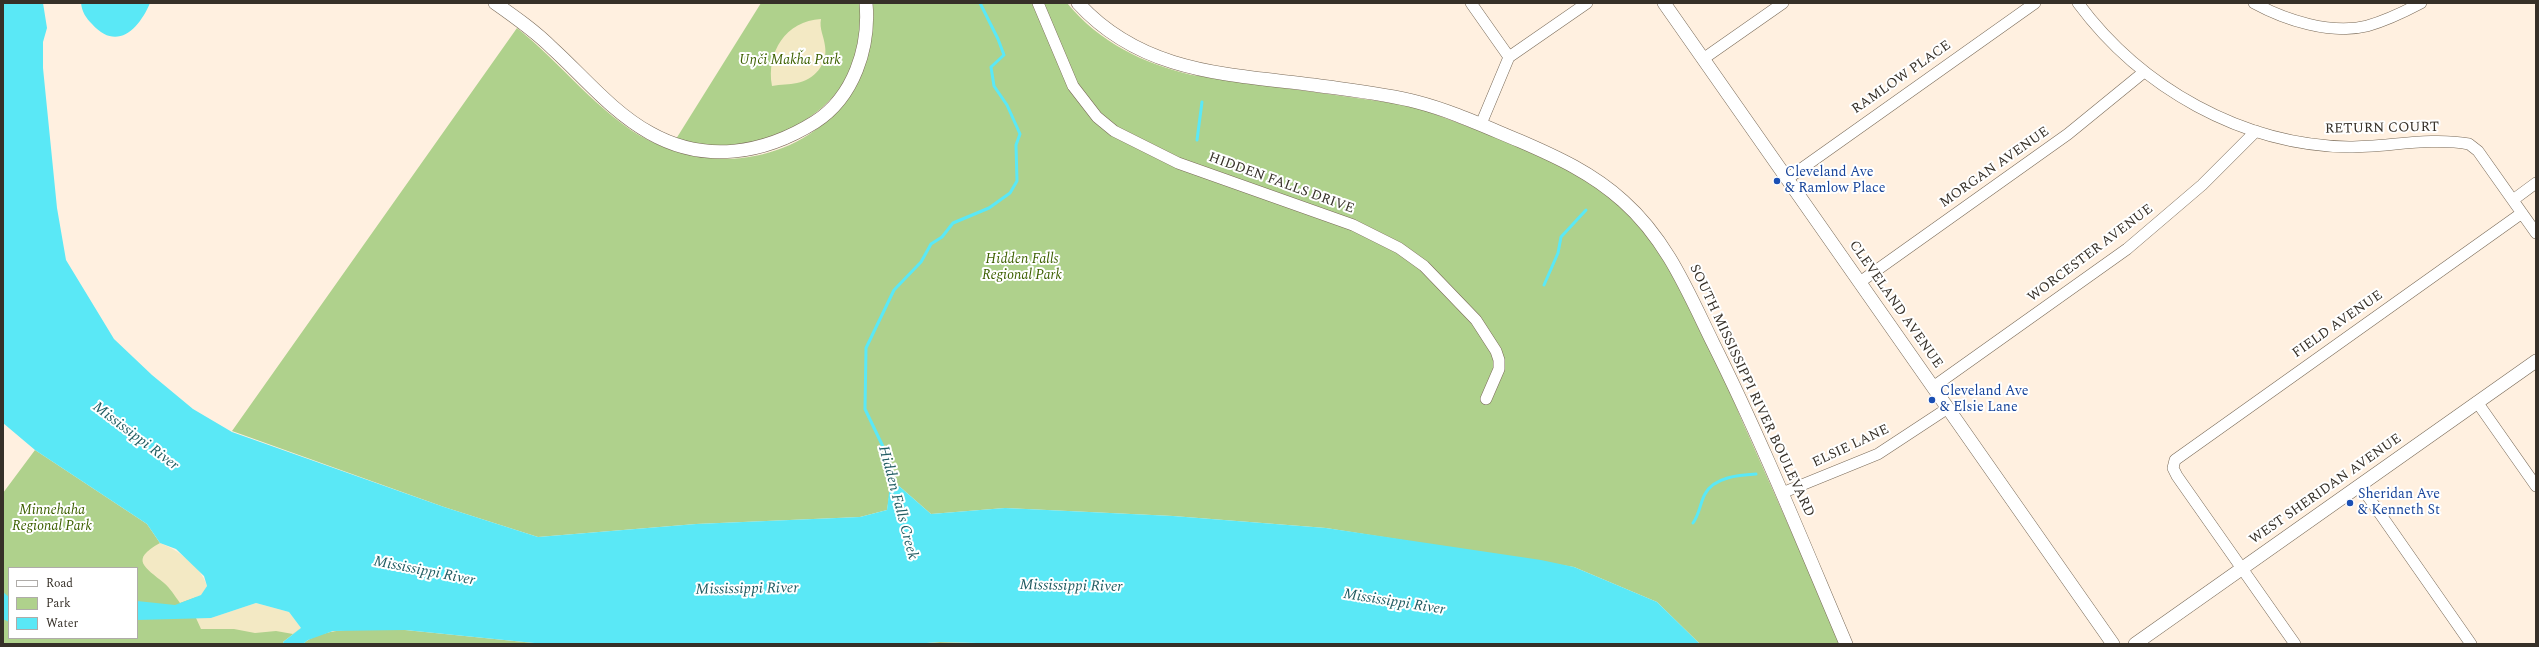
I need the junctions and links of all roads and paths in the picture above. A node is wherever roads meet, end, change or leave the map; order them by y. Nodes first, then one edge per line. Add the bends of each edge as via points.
1 (496, 3) edge
2 (866, 3) edge
3 (1038, 3) edge
4 (1078, 3) edge
5 (1471, 3) edge
6 (1587, 3) edge
7 (1664, 3) edge
8 (1782, 3) edge
9 (2035, 3) edge
10 (2078, 3) edge
11 (2254, 3) edge
12 (2421, 3) edge
13 (1509, 57) junction
14 (1703, 59) junction
15 (2144, 72) junction
16 (1481, 124) junction
17 (2256, 131) junction
18 (1787, 179) junction
19 (2536, 183) edge
20 (2513, 200) junction
21 (2522, 213) junction
22 (2536, 233) edge
23 (1860, 282) junction
24 (2536, 361) edge
25 (1933, 388) junction
26 (1486, 399) dead end
27 (2477, 402) junction
28 (1948, 408) junction
29 (2360, 485) junction
30 (2536, 486) edge
31 (1782, 493) junction
32 (2242, 569) junction
33 (1846, 644) edge
34 (2113, 644) edge
35 (2135, 644) edge
36 (2295, 644) edge
37 (2471, 644) edge

1 - 2 street via 535,32 592,86 650,134 683,146 722,152 759,148 776,143 793,136 829,110 848,86 861,61 867,26
3 - 26 street, HIDDEN FALLS DRIVE via 1073,86 1097,117 1114,131 1178,163 1353,225 1399,248 1424,266 1476,320 1496,351 1499,370
4 - 16 street, SOUTH MISSISSIPPI RIVER BOULEVARD via 1112,34 1140,51 1172,64 1391,97 1441,109
5 - 13 street
6 - 13 street
7 - 14 street, CLEVELAND AVENUE
8 - 14 street
9 - 18 street, RAMLOW PLACE
10 - 15 street, RETURN COURT via 2105,35
11 - 12 street via 2281,15 2322,26 2358,27 2382,22
13 - 16 street
14 - 18 street, CLEVELAND AVENUE
15 - 17 street, RETURN COURT via 2212,114
15 - 23 street, MORGAN AVENUE via 2068,134
16 - 31 street, SOUTH MISSISSIPPI RIVER BOULEVARD via 1587,172 1614,192 1646,223 1676,266 1742,402
17 - 20 street, RETURN COURT via 2288,140 2347,147 2469,144 2478,151
17 - 25 street, WORCESTER AVENUE via 2202,185 2127,249
18 - 23 street, CLEVELAND AVENUE
19 - 20 street
20 - 21 street
21 - 22 street
21 - 32 street, FIELD AVENUE via 2180,454 2173,463 2177,476
23 - 25 street, CLEVELAND AVENUE
24 - 27 street, WEST SHERIDAN AVENUE
25 - 28 street, CLEVELAND AVENUE
27 - 29 street, WEST SHERIDAN AVENUE
27 - 30 street
28 - 31 street, ELSIE LANE via 1878,454
28 - 34 street, CLEVELAND AVENUE
29 - 32 street, WEST SHERIDAN AVENUE
29 - 37 street
31 - 33 street, SOUTH MISSISSIPPI RIVER BOULEVARD
32 - 35 street, WEST SHERIDAN AVENUE
32 - 36 street

